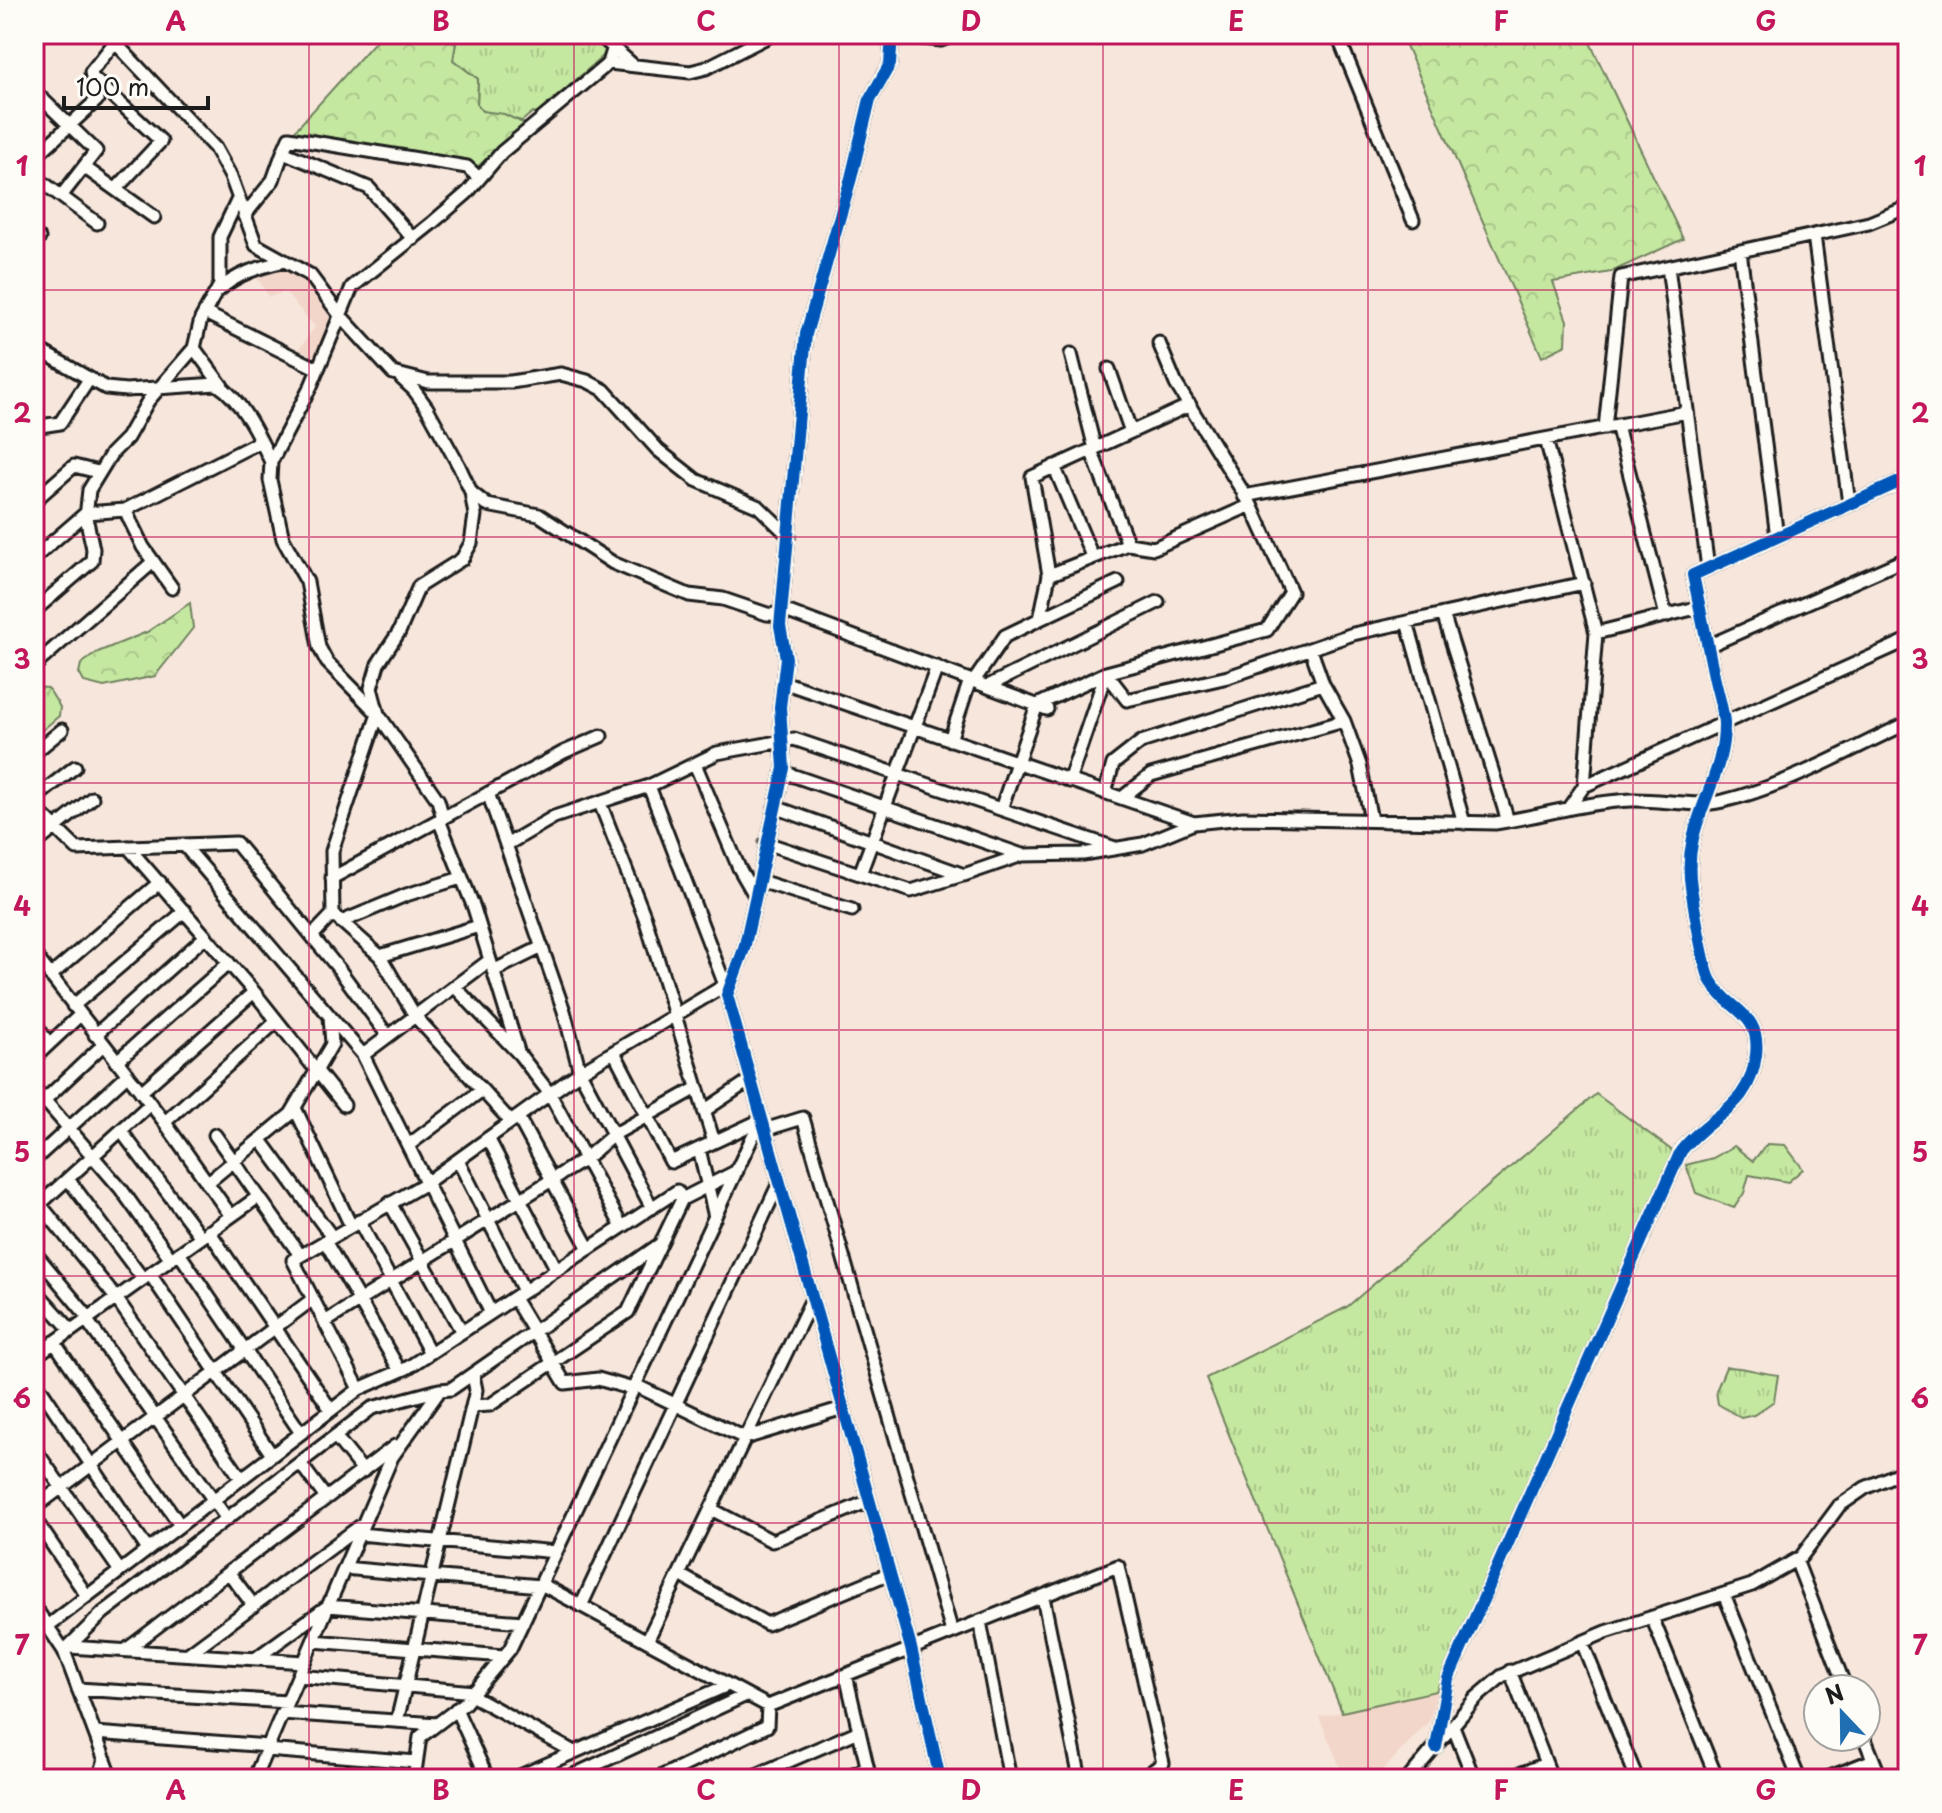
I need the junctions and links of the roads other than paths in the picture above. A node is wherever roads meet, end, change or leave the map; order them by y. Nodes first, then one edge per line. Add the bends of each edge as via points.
1 (598, 34) edge
2 (618, 34) edge
3 (773, 34) edge
4 (890, 34) edge
5 (957, 34) edge
6 (1337, 34) edge
7 (111, 38) edge
8 (616, 48) junction
9 (609, 63) junction
10 (634, 65) junction
11 (92, 77) junction
12 (34, 91) edge
13 (73, 125) junction
14 (283, 152) junction
15 (34, 158) edge
16 (84, 167) junction
17 (34, 176) edge
18 (479, 178) junction
19 (116, 189) junction
20 (62, 195) junction
21 (238, 199) junction
22 (1908, 207) edge
23 (244, 216) junction
24 (154, 217) dead end
25 (1413, 220) dead end
26 (97, 223) dead end
27 (34, 235) edge
28 (1814, 235) junction
29 (413, 239) junction
30 (34, 247) edge
31 (1740, 251) junction
32 (285, 261) junction
33 (1668, 267) junction
34 (216, 292) junction
35 (205, 313) junction
36 (339, 314) junction
37 (1159, 343) dead end
38 (34, 347) edge
39 (194, 348) junction
40 (1071, 354) dead end
41 (318, 369) junction
42 (1109, 369) dead end
43 (393, 373) junction
44 (88, 381) junction
45 (159, 388) junction
46 (225, 390) junction
47 (1190, 405) junction
48 (1687, 412) junction
49 (1617, 425) junction
50 (34, 427) edge
51 (1605, 428) junction
52 (1131, 432) junction
53 (1546, 439) junction
54 (261, 441) junction
55 (1093, 450) junction
56 (271, 462) junction
57 (1054, 466) junction
58 (98, 472) junction
59 (1908, 478) edge
60 (471, 492) junction
61 (1248, 500) junction
62 (34, 501) edge
63 (1849, 504) junction
64 (125, 510) junction
65 (86, 513) junction
66 (789, 536) junction
67 (1777, 537) junction
68 (1128, 544) junction
69 (1092, 556) junction
70 (34, 558) edge
71 (1908, 558) edge
72 (153, 562) junction
73 (1708, 568) junction
74 (1049, 575) junction
75 (1118, 582) dead end
76 (1584, 583) junction
77 (172, 588) dead end
78 (1158, 602) dead end
79 (1700, 607) junction
80 (34, 611) edge
81 (782, 612) junction
82 (1443, 614) junction
83 (1666, 616) junction
84 (1040, 619) junction
85 (1407, 622) junction
86 (1596, 633) junction
87 (1908, 640) edge
88 (1708, 646) junction
89 (1311, 650) junction
90 (34, 666) edge
91 (937, 667) junction
92 (1106, 673) junction
93 (972, 680) junction
94 (783, 682) junction
95 (1323, 684) junction
96 (988, 686) junction
97 (1042, 707) junction
98 (378, 714) junction
99 (1344, 721) junction
100 (1724, 723) junction
101 (1908, 723) edge
102 (916, 728) junction
103 (62, 730) dead end
104 (601, 736) dead end
105 (950, 740) junction
106 (780, 741) junction
107 (34, 753) edge
108 (1018, 763) junction
109 (695, 764) junction
110 (75, 767) dead end
111 (783, 772) junction
112 (900, 774) junction
113 (1069, 781) junction
114 (649, 786) junction
115 (1584, 786) junction
116 (488, 793) junction
117 (1105, 793) junction
118 (1123, 797) junction
119 (92, 798) dead end
120 (34, 799) edge
121 (600, 803) junction
122 (1705, 803) junction
123 (1570, 806) junction
124 (34, 807) edge
125 (775, 807) junction
126 (884, 807) junction
127 (1001, 809) junction
128 (441, 819) junction
129 (1371, 820) junction
130 (1508, 821) junction
131 (1194, 823) junction
132 (1464, 823) junction
133 (55, 828) junction
134 (872, 842) junction
135 (766, 843) junction
136 (34, 845) edge
137 (184, 845) junction
138 (506, 845) junction
139 (128, 847) junction
140 (1115, 848) junction
141 (1022, 855) junction
142 (860, 874) junction
143 (964, 875) junction
144 (332, 878) junction
145 (461, 878) junction
146 (757, 880) junction
147 (160, 882) junction
148 (754, 894) junction
149 (852, 910) dead end
150 (185, 911) junction
151 (337, 918) junction
152 (479, 926) junction
153 (206, 936) junction
154 (312, 936) junction
155 (542, 947) junction
156 (34, 954) edge
157 (380, 956) junction
158 (229, 963) junction
159 (492, 966) junction
160 (50, 976) junction
161 (728, 983) junction
162 (455, 987) junction
163 (254, 992) junction
164 (77, 1010) junction
165 (675, 1015) junction
166 (330, 1016) junction
167 (415, 1016) junction
168 (277, 1021) junction
169 (34, 1022) edge
170 (95, 1035) junction
171 (388, 1036) junction
172 (49, 1044) junction
173 (103, 1045) junction
174 (614, 1052) junction
175 (363, 1055) junction
176 (520, 1055) junction
177 (34, 1058) edge
178 (116, 1062) junction
179 (316, 1069) junction
180 (580, 1072) junction
181 (127, 1075) junction
182 (750, 1080) junction
183 (34, 1088) edge
184 (697, 1088) junction
185 (482, 1090) junction
186 (141, 1092) junction
187 (550, 1094) junction
188 (44, 1101) junction
189 (150, 1104) junction
190 (344, 1105) dead end
191 (295, 1108) junction
192 (34, 1110) edge
193 (704, 1111) junction
194 (647, 1116) junction
195 (514, 1119) junction
196 (165, 1122) junction
197 (763, 1125) junction
198 (67, 1130) junction
199 (121, 1131) junction
200 (215, 1135) dead end
201 (613, 1135) junction
202 (488, 1138) junction
203 (261, 1140) junction
204 (714, 1142) junction
205 (410, 1144) junction
206 (699, 1149) junction
207 (92, 1157) junction
208 (585, 1159) junction
209 (34, 1160) edge
210 (458, 1160) junction
211 (234, 1162) junction
212 (737, 1171) junction
213 (68, 1179) junction
214 (552, 1180) junction
215 (207, 1183) junction
216 (426, 1183) junction
217 (779, 1183) junction
218 (707, 1186) junction
219 (258, 1197) junction
220 (682, 1199) junction
221 (520, 1200) junction
222 (37, 1201) edge
223 (390, 1203) junction
224 (652, 1208) junction
225 (231, 1216) junction
226 (715, 1217) junction
227 (488, 1220) junction
228 (355, 1224) junction
229 (622, 1227) junction
230 (205, 1234) junction
231 (328, 1239) junction
232 (455, 1240) junction
233 (659, 1245) junction
234 (589, 1249) junction
235 (34, 1252) edge
236 (300, 1255) junction
237 (175, 1256) junction
238 (422, 1261) junction
239 (557, 1270) junction
240 (146, 1276) junction
241 (391, 1280) junction
242 (34, 1289) edge
243 (519, 1294) junction
244 (116, 1298) junction
245 (313, 1299) junction
246 (812, 1299) junction
247 (359, 1300) junction
248 (491, 1313) junction
249 (87, 1318) junction
250 (325, 1322) junction
251 (274, 1327) junction
252 (71, 1330) junction
253 (462, 1332) junction
254 (533, 1332) junction
255 (54, 1342) junction
256 (244, 1350) junction
257 (430, 1353) junction
258 (34, 1357) edge
259 (554, 1364) junction
260 (215, 1371) junction
261 (400, 1371) junction
262 (473, 1375) junction
263 (34, 1379) edge
264 (634, 1387) junction
265 (359, 1389) junction
266 (440, 1390) junction
267 (183, 1394) junction
268 (676, 1405) junction
269 (473, 1406) junction
270 (843, 1408) junction
271 (331, 1410) junction
272 (153, 1417) junction
273 (301, 1433) junction
274 (335, 1436) junction
275 (745, 1438) junction
276 (122, 1439) junction
277 (405, 1439) junction
278 (34, 1448) edge
279 (272, 1455) junction
280 (300, 1463) junction
281 (91, 1464) junction
282 (1908, 1469) edge
283 (363, 1471) junction
284 (241, 1478) junction
285 (61, 1487) junction
286 (326, 1498) junction
287 (213, 1500) junction
288 (869, 1501) junction
289 (34, 1508) edge
290 (711, 1509) junction
291 (34, 1518) edge
292 (227, 1519) junction
293 (180, 1525) junction
294 (361, 1529) junction
295 (440, 1541) junction
296 (148, 1550) junction
297 (556, 1552) junction
298 (1796, 1560) junction
299 (344, 1568) junction
300 (120, 1571) junction
301 (229, 1573) junction
302 (890, 1573) junction
303 (680, 1575) junction
304 (432, 1576) junction
305 (540, 1585) junction
306 (1724, 1594) junction
307 (87, 1596) junction
308 (1043, 1597) junction
309 (254, 1606) junction
310 (328, 1606) junction
311 (581, 1606) junction
312 (36, 1613) edge
313 (422, 1614) junction
314 (1652, 1617) junction
315 (980, 1621) junction
316 (523, 1622) junction
317 (48, 1626) junction
318 (952, 1632) junction
319 (313, 1641) junction
320 (647, 1641) junction
321 (1582, 1642) junction
322 (911, 1648) junction
323 (66, 1649) junction
324 (414, 1649) junction
325 (126, 1650) junction
326 (188, 1654) junction
327 (504, 1656) junction
328 (255, 1659) junction
329 (304, 1662) junction
330 (1510, 1671) junction
331 (1840, 1673) edge
332 (846, 1675) junction
333 (298, 1676) junction
334 (728, 1685) junction
335 (405, 1686) junction
336 (78, 1689) junction
337 (472, 1694) junction
338 (746, 1695) junction
339 (768, 1706) junction
340 (285, 1707) junction
341 (456, 1709) junction
342 (397, 1721) junction
343 (437, 1724) junction
344 (1453, 1726) junction
345 (859, 1731) junction
346 (95, 1733) junction
347 (1436, 1747) junction
348 (268, 1748) junction
349 (574, 1752) junction
350 (1870, 1753) edge
351 (105, 1759) junction
352 (1873, 1760) junction
353 (416, 1762) junction
354 (1546, 1764) junction
355 (34, 1772) edge
356 (679, 1774) edge
357 (868, 1774) edge
358 (40, 1779) edge
359 (99, 1779) edge
360 (112, 1779) edge
361 (254, 1779) edge
362 (414, 1779) edge
363 (488, 1779) edge
364 (513, 1779) edge
365 (565, 1779) edge
366 (656, 1779) edge
367 (747, 1779) edge
368 (842, 1779) edge
369 (940, 1779) edge
370 (1010, 1779) edge
371 (1080, 1779) edge
372 (1142, 1779) edge
373 (1408, 1779) edge
374 (1474, 1779) edge
375 (1506, 1779) edge
376 (1552, 1779) edge
377 (1637, 1779) edge
378 (1717, 1779) edge
379 (1799, 1779) edge
380 (1825, 1779) edge
381 (1881, 1779) edge

1 - 8 street
2 - 8 street
3 - 10 street via 690,72
4 - 5 street via 941,40
4 - 66 street via 890,64 870,99 806,334
6 - 25 street
7 - 11 street
7 - 21 street via 204,133
8 - 9 street
8 - 10 street
9 - 10 street
9 - 18 street via 502,152
11 - 13 street via 97,100
11 - 19 street via 161,141
12 - 13 street
13 - 15 street
13 - 16 street via 96,151
14 - 18 street via 289,138 467,167
14 - 23 street via 273,180
14 - 29 street via 369,188
16 - 19 street
16 - 20 street
17 - 20 street
18 - 29 street
19 - 24 street
20 - 26 street
21 - 23 street
21 - 34 street via 220,237 223,273
22 - 28 street via 1869,223
23 - 32 street via 256,245
27 - 30 street via 39,238
28 - 31 street
28 - 63 street
29 - 36 street via 352,287
31 - 33 street
31 - 67 street
32 - 34 street via 229,280
32 - 36 street via 310,275
33 - 48 street
33 - 51 street via 1621,277
34 - 35 street
35 - 39 street
35 - 41 street
36 - 41 street
36 - 43 street
37 - 47 street
38 - 44 street
39 - 45 street
39 - 46 street
40 - 55 street
41 - 56 street
42 - 52 street
43 - 60 street via 427,408
43 - 66 street via 428,382 511,382 561,374 587,381 610,396 658,450 696,480 759,507
44 - 45 street via 126,390
44 - 50 street via 60,423
45 - 46 street via 208,383
45 - 58 street
46 - 54 street
47 - 52 street
47 - 61 street
48 - 49 street
48 - 73 street
49 - 51 street
49 - 83 street
51 - 53 street
52 - 55 street
53 - 61 street
53 - 76 street
54 - 56 street
54 - 64 street
55 - 57 street
55 - 68 street
56 - 98 street via 283,539 307,582 319,647
57 - 69 street
57 - 74 street via 1032,477
58 - 62 street via 74,466
58 - 65 street
59 - 63 street
60 - 81 street via 487,505 539,515 613,563 689,595 723,599 767,614
60 - 98 street via 471,543 462,559 419,586 378,664 371,688
61 - 68 street via 1154,548
61 - 92 street via 1291,592 1267,630
63 - 67 street
64 - 65 street
64 - 72 street
65 - 70 street
65 - 80 street via 92,561
66 - 81 street
67 - 73 street
68 - 69 street
69 - 74 street
71 - 88 street
72 - 77 street
72 - 90 street
73 - 79 street via 1693,575
74 - 84 street
75 - 84 street
76 - 82 street
76 - 86 street
78 - 96 street
79 - 83 street
79 - 88 street
81 - 91 street
81 - 94 street
82 - 85 street
82 - 130 street
83 - 86 street
84 - 93 street via 1005,636
85 - 89 street
85 - 132 street
86 - 115 street
87 - 100 street
88 - 100 street
89 - 92 street via 1228,677 1127,700
89 - 95 street
91 - 93 street
91 - 102 street
92 - 97 street
92 - 113 street
93 - 96 street
93 - 105 street
94 - 102 street
94 - 106 street
95 - 99 street
95 - 117 street via 1141,742 1113,764
96 - 97 street
97 - 108 street
98 - 128 street via 438,800
98 - 144 street via 332,851
99 - 118 street via 1151,775
99 - 129 street
100 - 115 street
100 - 122 street
101 - 122 street via 1764,789
102 - 105 street
102 - 112 street
103 - 107 street
104 - 116 street
105 - 108 street
106 - 109 street via 717,753
106 - 111 street
106 - 112 street via 794,739
108 - 113 street
108 - 127 street
109 - 114 street
109 - 148 street
110 - 120 street
111 - 125 street
111 - 126 street
112 - 126 street
112 - 127 street
113 - 117 street
114 - 121 street
114 - 161 street
115 - 123 street
116 - 128 street
116 - 138 street
117 - 118 street
118 - 131 street
119 - 133 street
121 - 138 street via 554,817
121 - 165 street via 645,918
122 - 123 street via 1632,800
122 - 347 street via 1687,855 1691,888 1711,981 1752,1022 1755,1059 1742,1099 1696,1132 1681,1151 1448,1679
123 - 130 street
124 - 133 street
125 - 134 street
125 - 135 street
126 - 134 street
126 - 141 street
127 - 140 street
128 - 144 street
128 - 145 street
129 - 131 street via 1243,818
129 - 132 street
130 - 132 street
131 - 140 street via 1143,844
133 - 136 street
133 - 139 street via 77,849
134 - 142 street
134 - 143 street
135 - 142 street
135 - 146 street
137 - 139 street
137 - 154 street via 236,843
137 - 166 street
138 - 155 street
139 - 147 street
140 - 141 street
141 - 143 street
142 - 143 street via 911,891
144 - 151 street
145 - 151 street
145 - 152 street
146 - 148 street
146 - 149 street
147 - 150 street
147 - 160 street
148 - 161 street via 744,949
150 - 153 street
150 - 164 street
151 - 154 street
151 - 157 street
152 - 157 street
152 - 159 street
153 - 158 street
153 - 170 street
154 - 171 street
155 - 159 street
155 - 180 street
156 - 160 street
157 - 167 street
158 - 163 street
158 - 178 street
159 - 162 street
159 - 176 street
160 - 164 street
161 - 165 street
161 - 182 street
162 - 167 street
162 - 176 street
163 - 168 street
163 - 186 street
164 - 170 street
164 - 172 street
165 - 174 street
165 - 184 street
166 - 175 street
166 - 179 street via 332,1044
167 - 171 street
167 - 185 street
168 - 179 street
168 - 196 street
169 - 172 street
170 - 173 street
171 - 175 street
172 - 177 street
173 - 178 street
173 - 188 street
174 - 180 street
174 - 194 street
175 - 205 street
176 - 187 street
178 - 181 street
179 - 190 street
179 - 191 street
180 - 187 street
180 - 201 street
181 - 186 street
181 - 198 street
182 - 193 street
182 - 197 street
183 - 188 street
184 - 193 street
184 - 194 street
185 - 195 street
185 - 205 street
186 - 189 street
187 - 195 street
187 - 208 street
188 - 192 street
188 - 198 street
189 - 196 street
189 - 199 street
191 - 203 street
191 - 228 street
193 - 204 street
194 - 201 street
194 - 206 street via 671,1162
195 - 202 street
195 - 214 street
196 - 215 street
197 - 204 street
197 - 212 street
197 - 217 street
197 - 318 street via 803,1118
198 - 207 street
198 - 209 street
199 - 207 street
199 - 230 street
200 - 211 street
201 - 208 street
201 - 224 street
202 - 210 street
202 - 221 street
203 - 211 street
203 - 231 street
204 - 206 street
205 - 216 street
206 - 218 street
207 - 213 street
207 - 237 street
208 - 214 street
208 - 229 street
210 - 216 street
210 - 227 street
211 - 215 street
211 - 219 street
212 - 218 street
212 - 226 street
213 - 222 street
213 - 240 street
214 - 221 street
214 - 234 street
215 - 225 street
216 - 223 street
216 - 232 street
217 - 246 street
217 - 268 street
218 - 220 street
218 - 226 street
219 - 225 street
219 - 236 street
220 - 224 street via 677,1191
220 - 233 street
221 - 227 street
221 - 239 street
222 - 244 street
223 - 228 street
223 - 238 street
224 - 229 street
225 - 230 street
226 - 264 street
227 - 232 street
227 - 243 street
228 - 231 street
228 - 241 street
229 - 234 street
230 - 237 street
230 - 251 street
231 - 236 street
231 - 247 street
232 - 238 street
232 - 248 street
233 - 254 street
233 - 259 street via 628,1312
234 - 239 street
235 - 249 street
236 - 245 street via 293,1260
237 - 240 street
237 - 256 street
238 - 241 street
238 - 253 street
239 - 243 street
240 - 244 street
240 - 260 street
241 - 247 street
241 - 257 street
242 - 252 street
243 - 248 street
243 - 254 street
244 - 249 street
244 - 267 street
245 - 250 street
245 - 251 street
246 - 270 street
246 - 275 street
247 - 250 street
247 - 261 street
248 - 253 street
249 - 252 street
249 - 272 street
250 - 265 street
251 - 256 street
251 - 271 street
252 - 255 street
253 - 257 street
254 - 259 street
254 - 262 street
255 - 258 street
255 - 276 street
256 - 260 street
256 - 273 street
257 - 261 street
259 - 264 street via 565,1383 598,1379
259 - 269 street via 490,1405
260 - 267 street
260 - 279 street
261 - 265 street
262 - 266 street
262 - 269 street
263 - 281 street
264 - 268 street
264 - 297 street
265 - 271 street
266 - 274 street via 372,1408
266 - 277 street
267 - 272 street
267 - 284 street
268 - 275 street
268 - 311 street
269 - 295 street
270 - 275 street
270 - 288 street
271 - 273 street
272 - 276 street
272 - 287 street
273 - 279 street
274 - 280 street
274 - 283 street
275 - 290 street
276 - 281 street
276 - 293 street
277 - 283 street
277 - 294 street
278 - 285 street
279 - 284 street
280 - 286 street
280 - 292 street
281 - 285 street
281 - 296 street
282 - 298 street via 1839,1506
283 - 286 street
284 - 287 street
285 - 289 street
285 - 300 street
286 - 301 street
287 - 292 street
287 - 293 street
288 - 290 street via 772,1541
288 - 302 street
290 - 303 street
291 - 307 street
292 - 323 street via 103,1613
293 - 296 street
294 - 295 street
294 - 299 street
294 - 309 street
295 - 297 street
295 - 304 street
296 - 300 street
297 - 305 street
298 - 306 street
298 - 331 street
299 - 304 street
299 - 310 street
300 - 307 street
301 - 309 street
301 - 325 street
302 - 303 street via 767,1624
302 - 322 street
303 - 320 street
304 - 305 street
304 - 313 street
305 - 311 street
305 - 316 street
306 - 314 street
306 - 379 street
307 - 317 street
308 - 315 street
308 - 371 street
308 - 372 street via 1118,1566 1163,1763
309 - 326 street
310 - 313 street
310 - 319 street
310 - 328 street
311 - 320 street
312 - 317 street
313 - 316 street
313 - 324 street
314 - 321 street
314 - 378 street
315 - 318 street
315 - 370 street
316 - 327 street
317 - 323 street
318 - 322 street
319 - 324 street
319 - 329 street
320 - 334 street
321 - 330 street
321 - 377 street
322 - 332 street
322 - 369 street
323 - 325 street
323 - 336 street
324 - 327 street
324 - 335 street
325 - 326 street
326 - 328 street
327 - 337 street
328 - 329 street
329 - 333 street
330 - 344 street via 1476,1698
330 - 354 street
332 - 339 street
332 - 345 street
333 - 335 street
333 - 340 street
334 - 338 street
334 - 349 street
335 - 337 street
335 - 342 street
336 - 340 street
336 - 346 street
337 - 341 street
337 - 349 street
338 - 339 street
338 - 365 street
339 - 356 street via 767,1726
340 - 342 street
340 - 348 street
341 - 343 street
341 - 363 street
342 - 343 street
343 - 353 street via 420,1737
344 - 347 street
344 - 374 street
345 - 357 street
345 - 367 street
346 - 348 street
346 - 351 street
347 - 373 street
348 - 353 street
348 - 361 street
349 - 364 street
350 - 352 street
351 - 359 street
351 - 360 street
352 - 380 street
352 - 381 street
353 - 362 street
354 - 375 street
354 - 376 street
355 - 358 street
356 - 366 street
357 - 368 street

